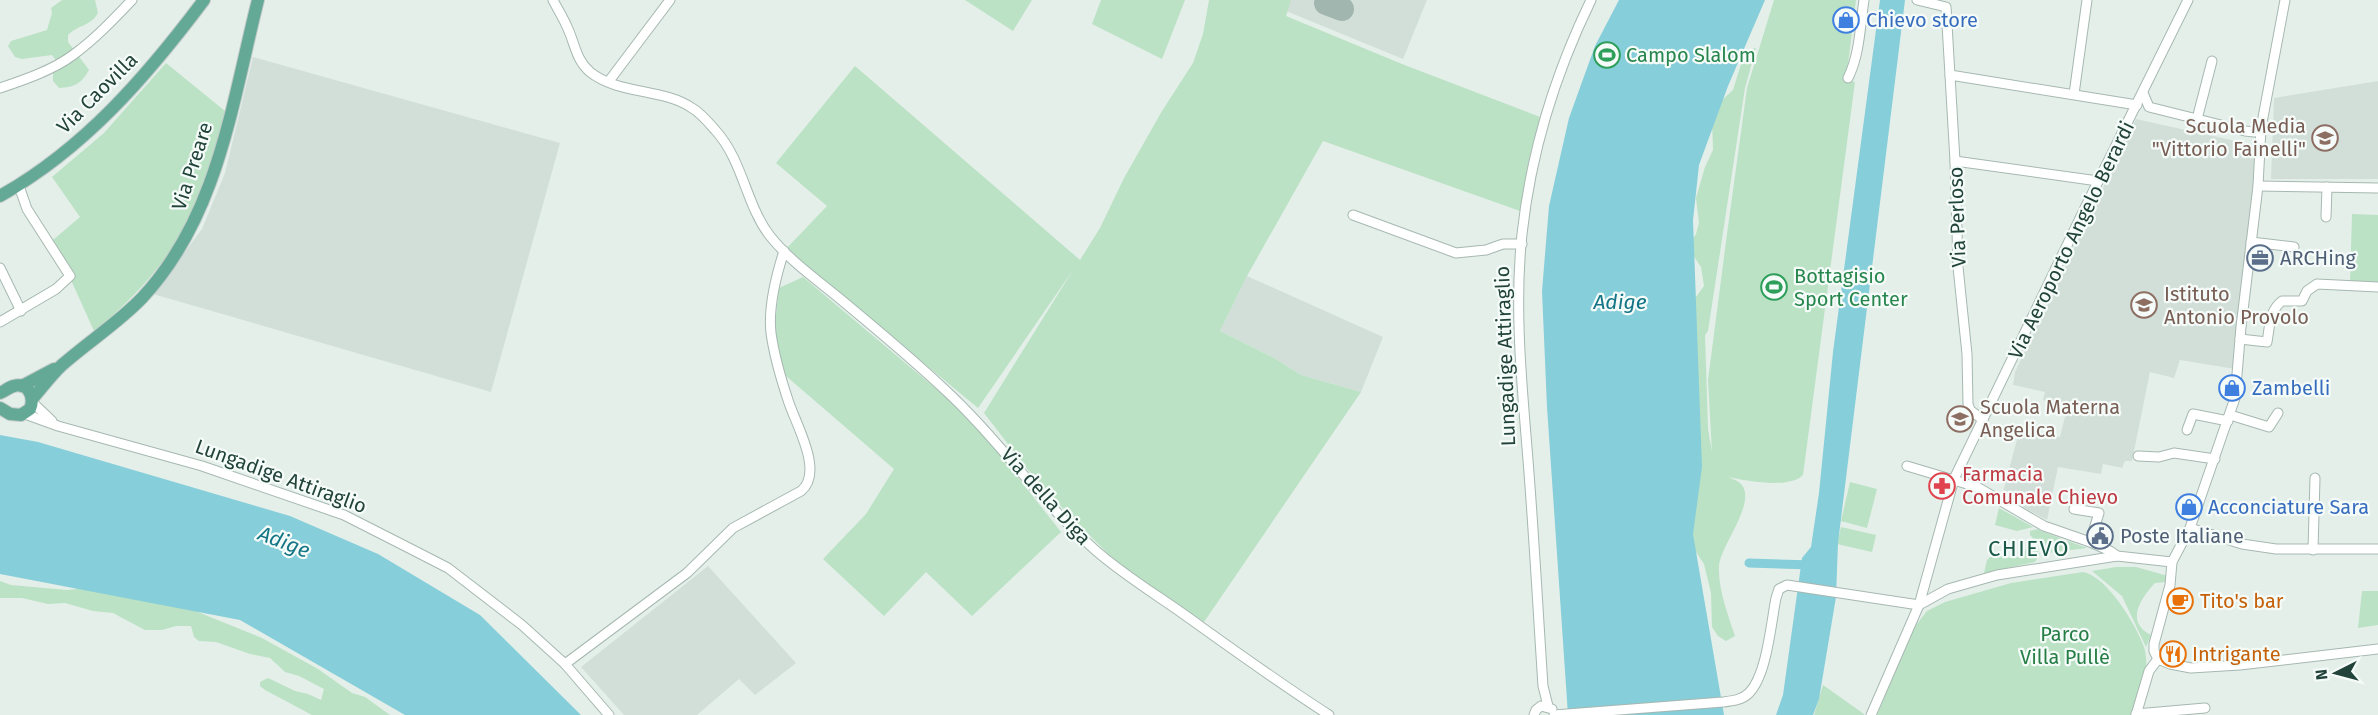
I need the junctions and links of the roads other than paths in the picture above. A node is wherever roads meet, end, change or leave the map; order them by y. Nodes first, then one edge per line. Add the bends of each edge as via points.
1 (132, 0) edge
2 (204, 0) edge
3 (258, 0) edge
4 (553, 0) edge
5 (670, 0) edge
6 (1591, 0) edge
7 (1864, 0) edge
8 (1917, 0) edge
9 (2086, 0) edge
10 (2188, 0) edge
11 (2285, 0) edge
12 (1948, 3) edge
13 (2212, 61) dead end
14 (1950, 75) junction
15 (1848, 78) dead end
16 (609, 81) junction
17 (0, 88) edge
18 (2143, 93) junction
19 (2074, 94) junction
20 (2137, 105) junction
21 (2197, 119) junction
22 (2261, 128) junction
23 (1955, 160) junction
24 (2098, 181) junction
25 (19, 186) junction
26 (2258, 186) junction
27 (2327, 187) junction
28 (2378, 188) edge
29 (0, 196) edge
30 (1353, 215) dead end
31 (2326, 217) dead end
32 (2251, 242) junction
33 (1522, 244) junction
34 (2294, 247) dead end
35 (784, 251) junction
36 (0, 268) edge
37 (2378, 287) edge
38 (21, 311) junction
39 (0, 322) edge
40 (2240, 339) junction
41 (60, 366) junction
42 (22, 386) junction
43 (4, 391) edge
44 (32, 401) junction
45 (5, 411) edge
46 (2278, 413) dead end
47 (25, 414) junction
48 (2229, 418) junction
49 (1983, 420) junction
50 (58, 426) junction
51 (2187, 430) dead end
52 (2138, 456) dead end
53 (2214, 459) junction
54 (1907, 466) dead end
55 (2315, 478) dead end
56 (1954, 479) junction
57 (2074, 509) dead end
58 (2190, 528) junction
59 (2090, 542) junction
60 (2378, 549) edge
61 (2313, 550) junction
62 (2117, 556) junction
63 (2172, 562) junction
64 (1919, 605) junction
65 (2378, 650) edge
66 (2158, 659) junction
67 (565, 664) junction
68 (1543, 686) junction
69 (1548, 706) junction
70 (2205, 708) dead end
71 (1534, 712) edge
72 (609, 715) edge
73 (1329, 715) edge
74 (1557, 715) edge
75 (1871, 715) edge
76 (2136, 715) edge

1 - 17 street via 71,56
2 - 25 main road, Via Caovilla via 162,56 110,112 56,160
3 - 41 main road, Via Preare via 216,165 191,228 144,296
4 - 16 street, Via della Diga via 578,56 591,72
5 - 16 street
6 - 33 street, Lungadige Attiraglio via 1552,93 1540,135
7 - 15 street via 1857,51
8 - 12 street, Via Perloso
9 - 19 street
10 - 18 street, Via Aeroporto Angelo Berardi
11 - 22 street
12 - 14 street, Via Perloso
13 - 21 street
14 - 19 street
14 - 23 street, Via Perloso
16 - 35 street, Via della Diga via 693,108 718,132 765,228
18 - 20 street, Via Aeroporto Angelo Berardi
18 - 21 street via 2150,107
19 - 20 street
20 - 24 street, Via Aeroporto Angelo Berardi
21 - 22 street via 2254,132
22 - 26 street
23 - 24 street
23 - 49 street, Via Perloso via 1968,404 1970,411
24 - 49 street, Via Aeroporto Angelo Berardi
25 - 29 main road, Via Caovilla
25 - 38 street via 27,209 70,276
26 - 27 street
26 - 32 street
27 - 28 street
27 - 31 street
30 - 33 street via 1456,254
32 - 34 street
32 - 40 street
33 - 68 street, Lungadige Attiraglio via 1520,345
35 - 67 street via 773,299 771,336 788,403 806,445 808,484 733,528 687,573
35 - 73 street, Via della Diga via 950,394 998,442 1059,516 1122,572
36 - 38 street
37 - 40 street via 2317,284 2302,301 2277,304 2272,311 2267,342
38 - 39 street
40 - 48 street via 2235,398
41 - 42 main road, Via Preare
41 - 44 main road, Via Preare
42 - 43 main road, Lungadige Attiraglio
42 - 44 main road, Lungadige Attiraglio via 28,389
43 - 45 main road, Lungadige Attiraglio
44 - 47 main road
44 - 50 street, Lungadige Attiraglio
45 - 47 main road, Lungadige Attiraglio via 15,416
46 - 48 street via 2269,427
47 - 50 street, Lungadige Attiraglio
48 - 51 street via 2193,414
48 - 53 street
49 - 56 street, Via Aeroporto Angelo Berardi
50 - 67 street, Lungadige Attiraglio via 202,466 344,515 447,568 522,625
52 - 53 street via 2174,453
53 - 58 street
54 - 56 street
55 - 61 street
56 - 59 street via 1977,487 2044,526
56 - 64 street, Via Aeroporto Angelo Berardi
57 - 59 street via 2098,513
58 - 61 street via 2242,544
58 - 63 street
59 - 62 street
60 - 61 street
62 - 63 street
62 - 64 street via 1997,574 1948,589
63 - 66 street via 2154,644
64 - 74 street via 1787,585 1779,589 1759,677 1748,694 1723,702
64 - 75 street, Via Aeroporto Angelo Berardi
65 - 66 street via 2191,668
66 - 76 street via 2149,671
67 - 72 street, Lungadige Attiraglio
68 - 69 street, Lungadige Attiraglio
68 - 71 street, Lungadige Attiraglio
69 - 71 street, Lungadige Attiraglio
69 - 74 street, Lungadige Attiraglio
70 - 76 street

